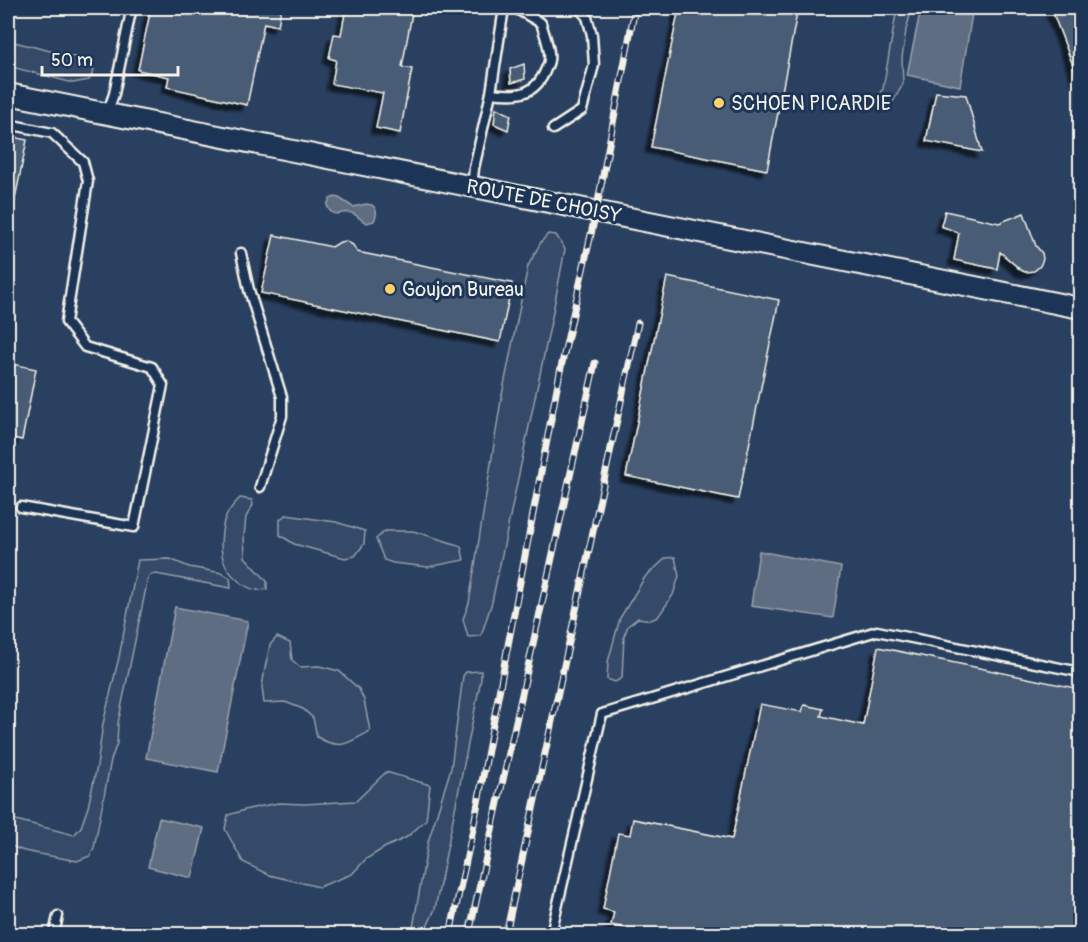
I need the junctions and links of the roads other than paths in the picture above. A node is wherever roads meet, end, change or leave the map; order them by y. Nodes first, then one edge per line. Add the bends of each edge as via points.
1 (133, 8) edge
2 (504, 8) edge
3 (515, 8) edge
4 (579, 8) edge
5 (491, 93) junction
6 (8, 94) edge
7 (107, 114) junction
8 (8, 124) edge
9 (553, 129) dead end
10 (472, 187) junction
11 (241, 253) dead end
12 (1080, 308) edge
13 (260, 487) dead end
14 (21, 507) dead end
15 (1080, 672) edge
16 (58, 916) dead end
17 (54, 934) edge
18 (551, 934) edge

1 - 7 lane
2 - 5 lane
3 - 5 lane via 541,23 550,59 543,76 529,92
4 - 9 lane via 587,17 592,35 594,65 582,110
5 - 10 lane
6 - 7 street, ROUTE DE CHOISY
7 - 10 street, ROUTE DE CHOISY
8 - 14 lane via 52,133 83,162 88,181 66,322 85,347 152,367 163,385 134,527
10 - 12 street, ROUTE DE CHOISY
11 - 13 lane via 282,397 282,416
15 - 18 lane via 877,631 602,714
16 - 17 lane

